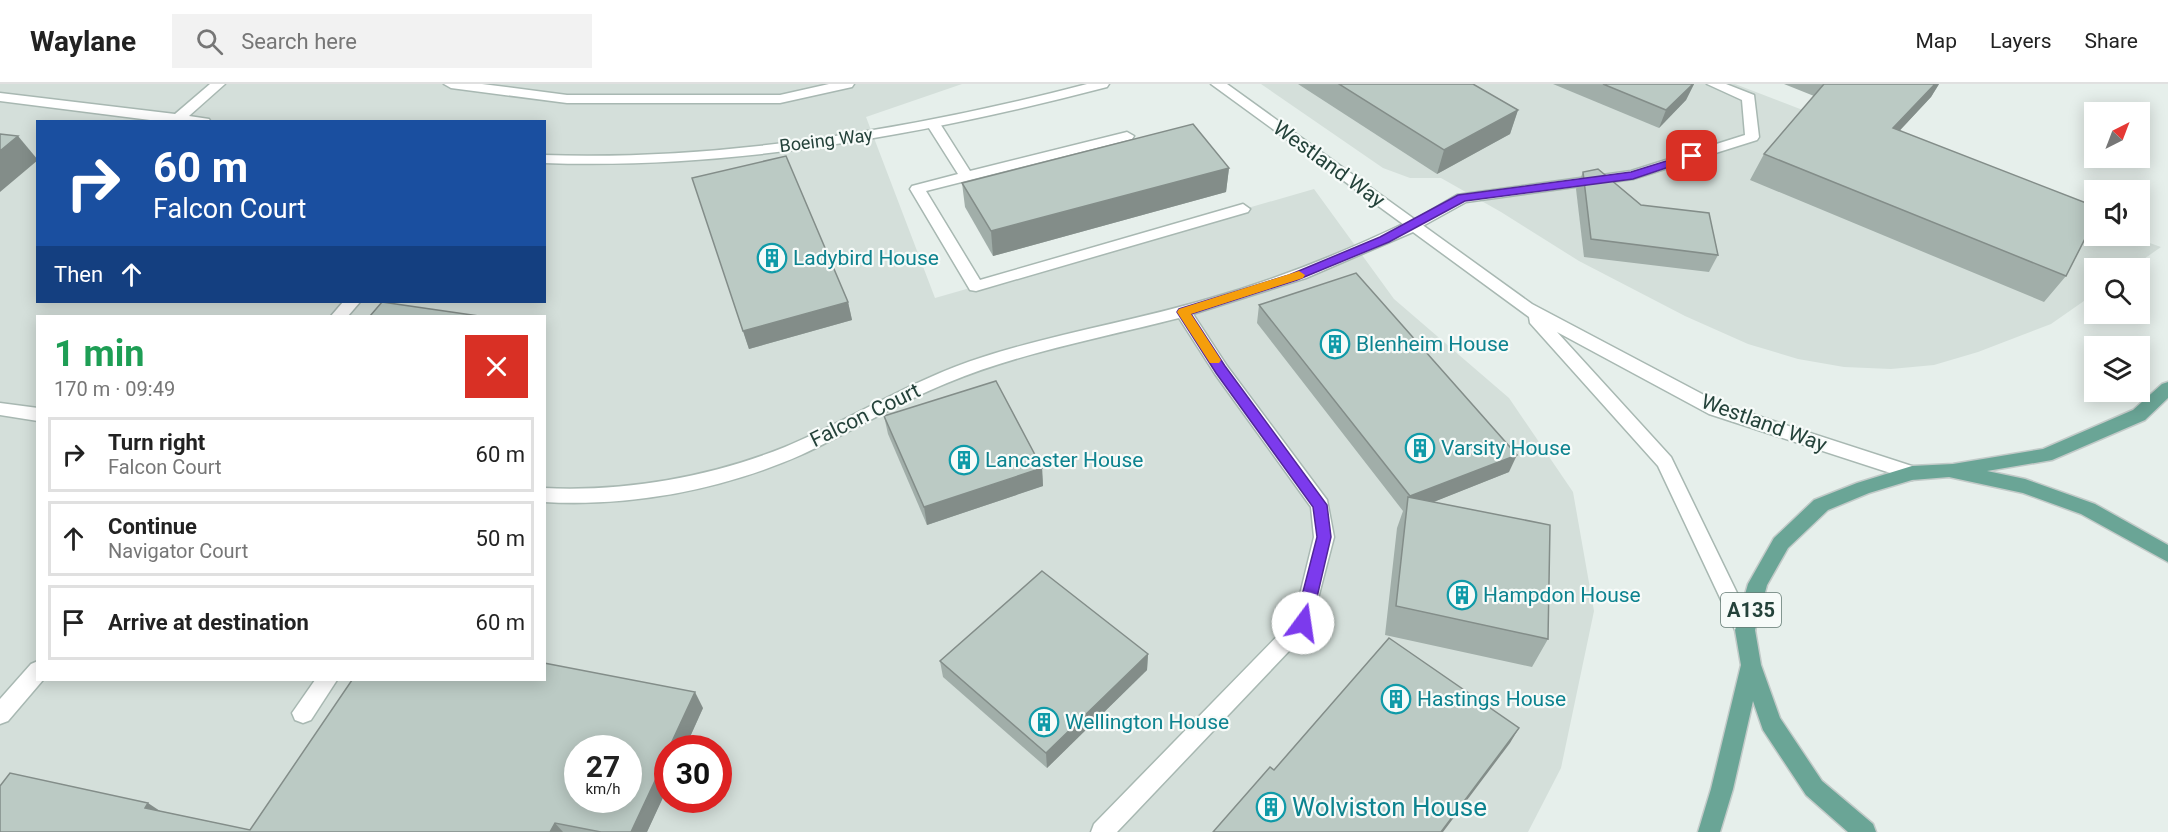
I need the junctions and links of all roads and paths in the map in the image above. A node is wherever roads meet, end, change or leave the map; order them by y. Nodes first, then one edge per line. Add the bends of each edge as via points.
1 (218, 84) edge
2 (451, 84) edge
3 (847, 84) edge
4 (1102, 84) edge
5 (1218, 84) edge
6 (1714, 84) edge
7 (0, 97) edge
8 (179, 118) junction
9 (192, 120) edge
10 (934, 125) junction
11 (1127, 136) dead end
12 (546, 159) edge
13 (967, 177) junction
14 (1243, 209) dead end
15 (1414, 225) junction
16 (351, 303) edge
17 (1526, 308) junction
18 (1183, 312) junction
19 (340, 315) edge
20 (2168, 388) edge
21 (0, 409) edge
22 (36, 415) edge
23 (1949, 470) junction
24 (1911, 473) junction
25 (546, 495) edge
26 (2168, 554) edge
27 (1745, 630) junction
28 (1751, 665) junction
29 (36, 672) edge
30 (326, 681) edge
31 (303, 713) dead end
32 (0, 714) edge
33 (1102, 832) edge
34 (1709, 832) edge
35 (1865, 832) edge

1 - 8 street
2 - 3 street via 567,99 780,99
4 - 10 street, Boeing Way
5 - 15 street, Westland Way
6 - 15 street, Falcon Court via 1749,98 1752,137 1633,175 1462,198
7 - 8 street
8 - 9 street
10 - 12 street, Boeing Way via 805,145 587,161
10 - 13 street
11 - 13 street
13 - 14 street via 917,189 976,286
15 - 17 street, Westland Way
15 - 18 street, Falcon Court via 1293,278
16 - 19 street
17 - 24 street, Westland Way via 1715,409
17 - 27 street, Westland Way via 1665,462
18 - 25 street, Falcon Court via 963,369 792,452 727,474 639,491 570,498
18 - 33 street via 1320,505 1324,537 1303,623
20 - 23 main road, A135 via 2139,415 2046,455
21 - 22 street
23 - 24 main road, A135
23 - 26 main road, A135 via 2025,486 2088,509
24 - 27 main road, A135 via 1821,505 1781,543 1758,584
27 - 28 main road, A135
28 - 34 main road, A135
28 - 35 main road, A135 via 1771,723 1814,788
29 - 32 street
30 - 31 street

